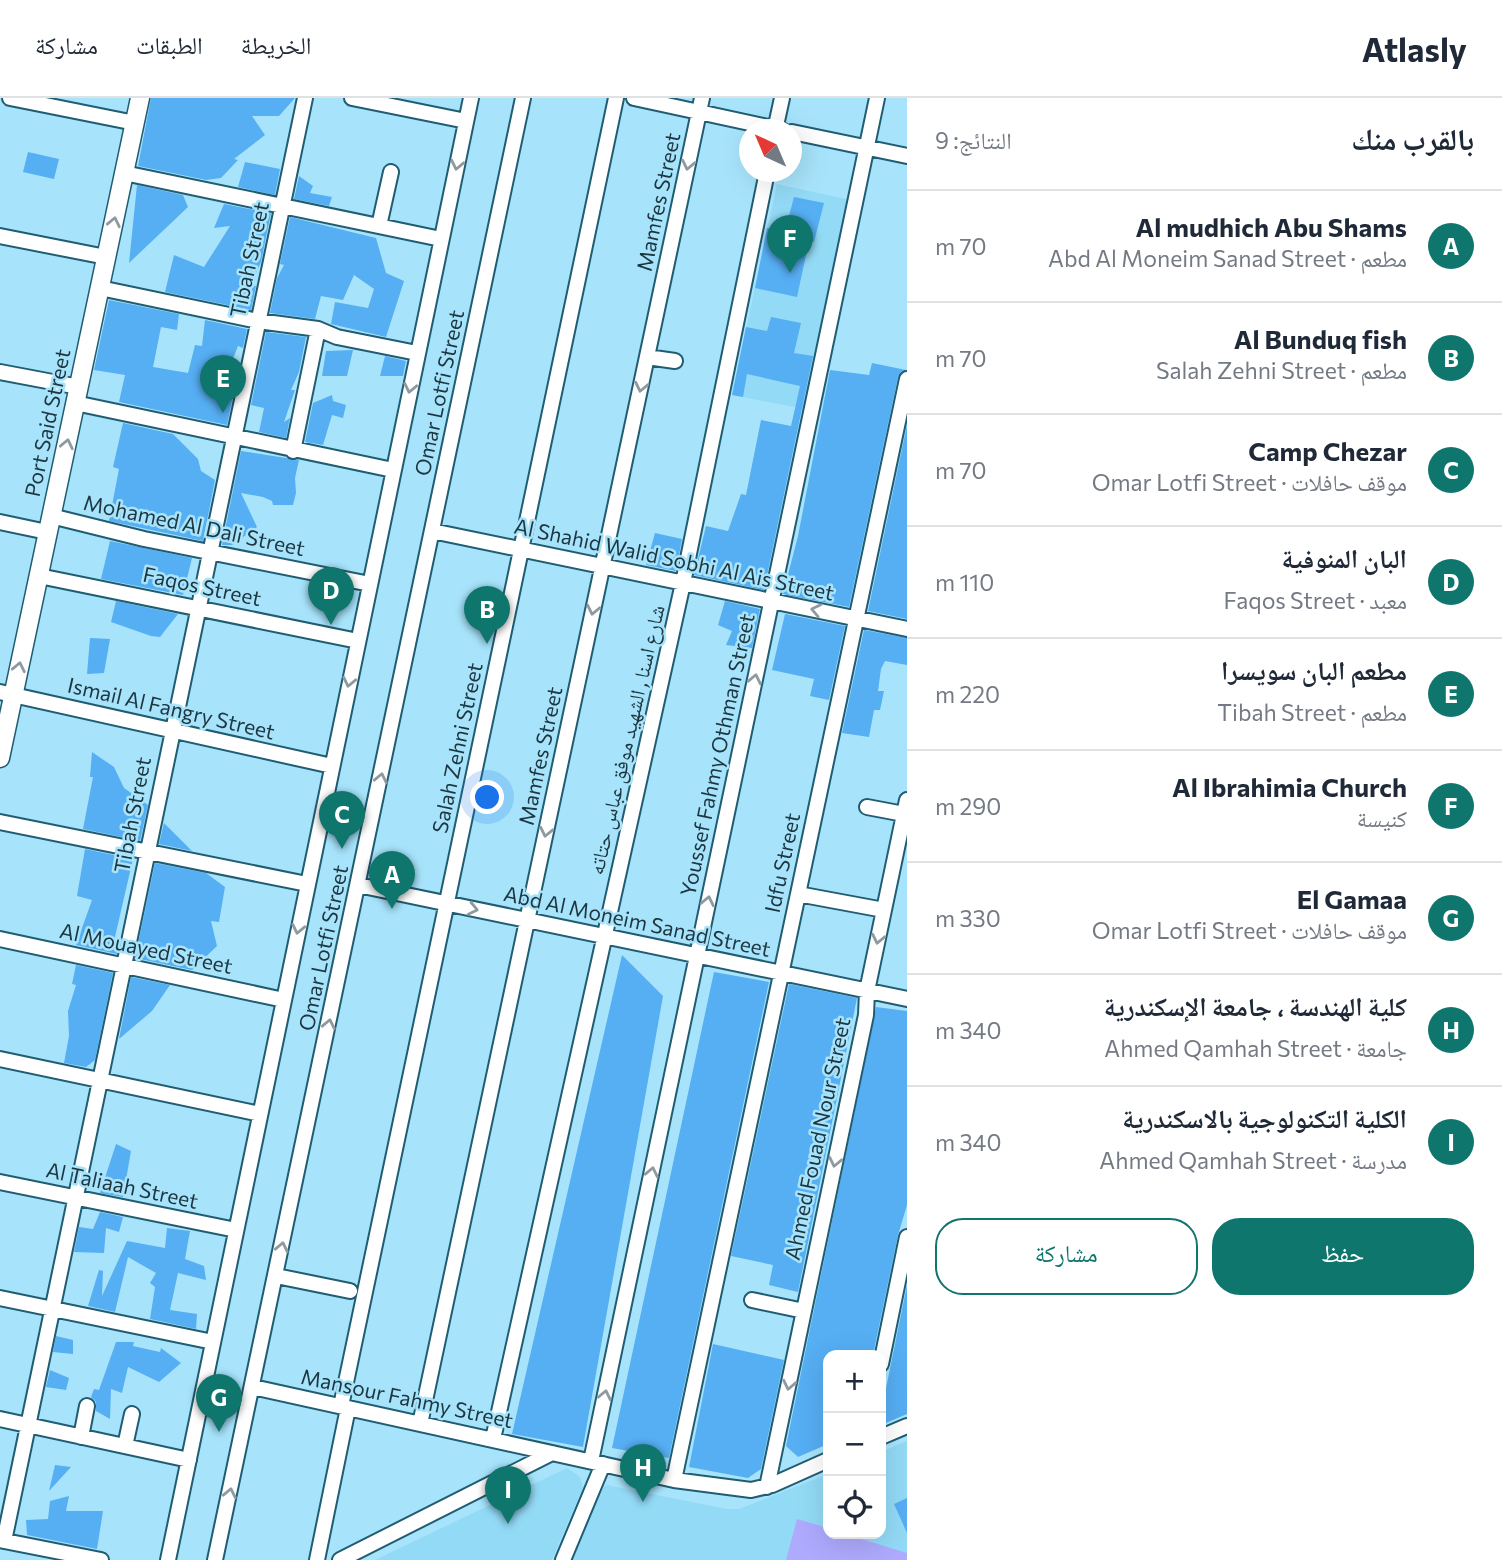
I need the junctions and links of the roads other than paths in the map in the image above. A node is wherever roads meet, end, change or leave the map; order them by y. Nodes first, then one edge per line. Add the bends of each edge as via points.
1 (10, 98) edge
2 (140, 98) edge
3 (305, 98) edge
4 (352, 98) edge
5 (471, 98) edge
6 (523, 98) edge
7 (616, 98) edge
8 (634, 98) edge
9 (782, 98) edge
10 (877, 98) edge
11 (701, 105) edge
12 (746, 119) edge
13 (779, 119) edge
14 (466, 121) junction
15 (135, 123) junction
16 (802, 134) edge
17 (866, 148) junction
18 (907, 156) edge
19 (391, 172) dead end
20 (124, 173) junction
21 (765, 182) edge
22 (282, 206) junction
23 (379, 226) junction
24 (0, 236) edge
25 (441, 239) junction
26 (106, 257) junction
27 (100, 288) junction
28 (258, 321) junction
29 (318, 329) junction
30 (417, 353) junction
31 (647, 357) junction
32 (675, 361) dead end
33 (0, 372) edge
34 (907, 379) edge
35 (77, 395) junction
36 (234, 438) junction
37 (293, 451) junction
38 (393, 470) junction
39 (0, 522) edge
40 (49, 524) junction
41 (432, 531) junction
42 (521, 549) junction
43 (210, 550) junction
44 (603, 566) junction
45 (39, 576) junction
46 (683, 583) junction
47 (370, 584) junction
48 (771, 601) junction
49 (198, 608) junction
50 (856, 619) junction
51 (907, 629) edge
52 (358, 640) junction
53 (7, 694) edge
54 (172, 730) junction
55 (0, 758) edge
56 (332, 766) junction
57 (867, 807) dead end
58 (906, 807) edge
59 (0, 822) edge
60 (147, 852) junction
61 (307, 884) junction
62 (358, 885) junction
63 (798, 894) junction
64 (447, 903) junction
65 (884, 910) junction
66 (527, 922) junction
67 (604, 938) junction
68 (0, 939) edge
69 (697, 957) junction
70 (124, 967) junction
71 (781, 973) junction
72 (867, 991) junction
73 (907, 999) edge
74 (284, 1000) junction
75 (0, 1059) edge
76 (100, 1081) junction
77 (260, 1114) junction
78 (0, 1182) edge
79 (76, 1198) junction
80 (236, 1230) junction
81 (907, 1237) edge
82 (276, 1276) junction
83 (350, 1291) dead end
84 (0, 1298) edge
85 (752, 1300) dead end
86 (52, 1310) junction
87 (804, 1311) junction
88 (213, 1342) junction
89 (884, 1350) edge
90 (253, 1387) junction
91 (87, 1406) dead end
92 (345, 1407) junction
93 (132, 1415) dead end
94 (0, 1419) edge
95 (420, 1424) junction
96 (28, 1425) junction
97 (907, 1426) edge
98 (886, 1435) edge
99 (81, 1437) junction
100 (493, 1439) junction
101 (125, 1446) junction
102 (552, 1453) junction
103 (188, 1460) junction
104 (823, 1462) edge
105 (597, 1463) junction
106 (674, 1480) junction
107 (767, 1487) junction
108 (2, 1541) edge
109 (101, 1560) edge
110 (168, 1560) edge
111 (215, 1560) edge
112 (317, 1560) edge
113 (340, 1560) edge
114 (563, 1560) edge

1 - 15 street
2 - 15 main road, Port Said Street
3 - 22 street, Tibah Street
4 - 14 street
5 - 14 street, Omar Lotfi Street
6 - 41 street, Omar Lotfi Street
7 - 42 street, Salah Zehni Street
8 - 11 street
9 - 13 street
10 - 17 street, Youssef Fahmy Othman Street
11 - 12 street
11 -> 31 street, Mamfes Street
14 -> 25 street, Omar Lotfi Street
15 - 20 main road, Port Said Street
16 - 17 street
17 - 18 street
17 - 48 street, Youssef Fahmy Othman Street
19 - 23 street
20 - 22 street
26 -> 20 main road, Port Said Street
21 - 46 street, شارع اسنا , الشهيد موفق عباس حتاته
22 - 23 street
22 - 28 street, Tibah Street
23 - 25 street
24 - 26 street
25 - 30 street, Omar Lotfi Street
26 - 27 main road, Port Said Street
27 - 28 street
27 - 35 main road, Port Said Street
28 - 29 street
28 - 36 street, Tibah Street
29 - 30 street
29 - 37 street
30 -> 38 street, Omar Lotfi Street
31 - 32 street
31 -> 44 street, Mamfes Street
33 - 35 street
34 - 50 street, Idfu Street
35 - 36 street
40 -> 35 main road, Port Said Street
36 - 37 street
36 - 43 street, Tibah Street
37 - 38 street
38 - 47 street, Omar Lotfi Street
39 - 40 street, Mohamed Al Dali Street
40 - 43 street, Mohamed Al Dali Street
40 - 45 main road, Port Said Street
41 - 42 street, Al Shahid Walid Sobhi Al Ais Street
62 -> 41 street, Omar Lotfi Street
42 - 44 street, Al Shahid Walid Sobhi Al Ais Street
42 - 64 street, Salah Zehni Street
43 - 47 street, Mohamed Al Dali Street
43 - 49 street, Tibah Street
44 - 46 street, Al Shahid Walid Sobhi Al Ais Street
44 -> 66 street, Mamfes Street
45 - 49 street, Faqos Street
53 -> 45 main road, Port Said Street
46 - 48 street, Al Shahid Walid Sobhi Al Ais Street
46 - 67 street, شارع اسنا , الشهيد موفق عباس حتاته
47 - 52 street, Omar Lotfi Street
50 -> 48 street, Al Shahid Walid Sobhi Al Ais Street
69 -> 48 street, Youssef Fahmy Othman Street
49 - 52 street, Faqos Street
49 - 54 street, Tibah Street
50 - 51 street, Al Shahid Walid Sobhi Al Ais Street
50 - 63 street, Idfu Street
52 -> 56 street, Omar Lotfi Street
53 - 54 street, Ismail Al Fangry Street
53 - 55 main road, Port Said Street
54 - 56 street, Ismail Al Fangry Street
54 - 60 street, Tibah Street
56 - 61 street, Omar Lotfi Street
57 - 58 street
58 - 65 street, Ahmed Fouad Nour Street
59 - 60 street
60 - 61 street
60 - 70 street, Tibah Street
61 -> 74 street, Omar Lotfi Street
62 - 64 street, Abd Al Moneim Sanad Street
82 -> 62 street, Omar Lotfi Street
63 - 65 street
63 - 71 street, Idfu Street
64 -> 66 street, Abd Al Moneim Sanad Street
64 - 92 street, Salah Zehni Street
65 -> 72 street, Ahmed Fouad Nour Street
66 - 67 street, Abd Al Moneim Sanad Street
66 - 95 street, Mamfes Street
67 - 69 street, Abd Al Moneim Sanad Street
67 - 100 street, شارع اسنا , الشهيد موفق عباس حتاته
68 - 70 street, Al Mouayed Street
69 - 71 street, Abd Al Moneim Sanad Street
105 -> 69 street, Youssef Fahmy Othman Street
70 - 74 street, Al Mouayed Street
70 - 76 street, Tibah Street
71 - 72 street, Abd Al Moneim Sanad Street
71 - 106 street, Idfu Street
72 - 73 street, Abd Al Moneim Sanad Street
72 -> 87 street, Ahmed Fouad Nour Street via 866,1015
74 - 77 street, Omar Lotfi Street
75 - 76 street
76 - 77 street
76 - 79 street, Tibah Street
77 - 80 street, Omar Lotfi Street
78 - 79 street, Al Taliaah Street
79 - 80 street, Al Taliaah Street
79 - 86 street, Tibah Street
80 - 88 street, Omar Lotfi Street
81 - 89 street
82 - 83 street
82 - 90 street, Omar Lotfi Street
84 - 86 street
85 - 87 street
86 - 88 street
86 - 96 street, Tibah Street
87 -> 107 street, Ahmed Fouad Nour Street
88 - 103 street, Omar Lotfi Street
90 - 92 street, Mansour Fahmy Street
111 -> 90 street, Omar Lotfi Street
91 - 99 street
92 - 95 street, Mansour Fahmy Street
92 - 112 street, Salah Zehni Street
93 - 101 street
94 - 96 street
95 - 100 street, Mansour Fahmy Street
96 - 99 street
96 - 108 street, Tibah Street
97 - 98 street
99 - 101 street
100 - 102 street, Mansour Fahmy Street
101 - 103 street
102 - 105 street, Mansour Fahmy Street
102 - 113 street
103 - 110 street, Omar Lotfi Street
104 - 107 street
105 - 106 street, Mansour Fahmy Street
105 - 114 street, Youssef Fahmy Othman Street
106 - 107 street, Mansour Fahmy Street via 737,1490
108 - 109 street

